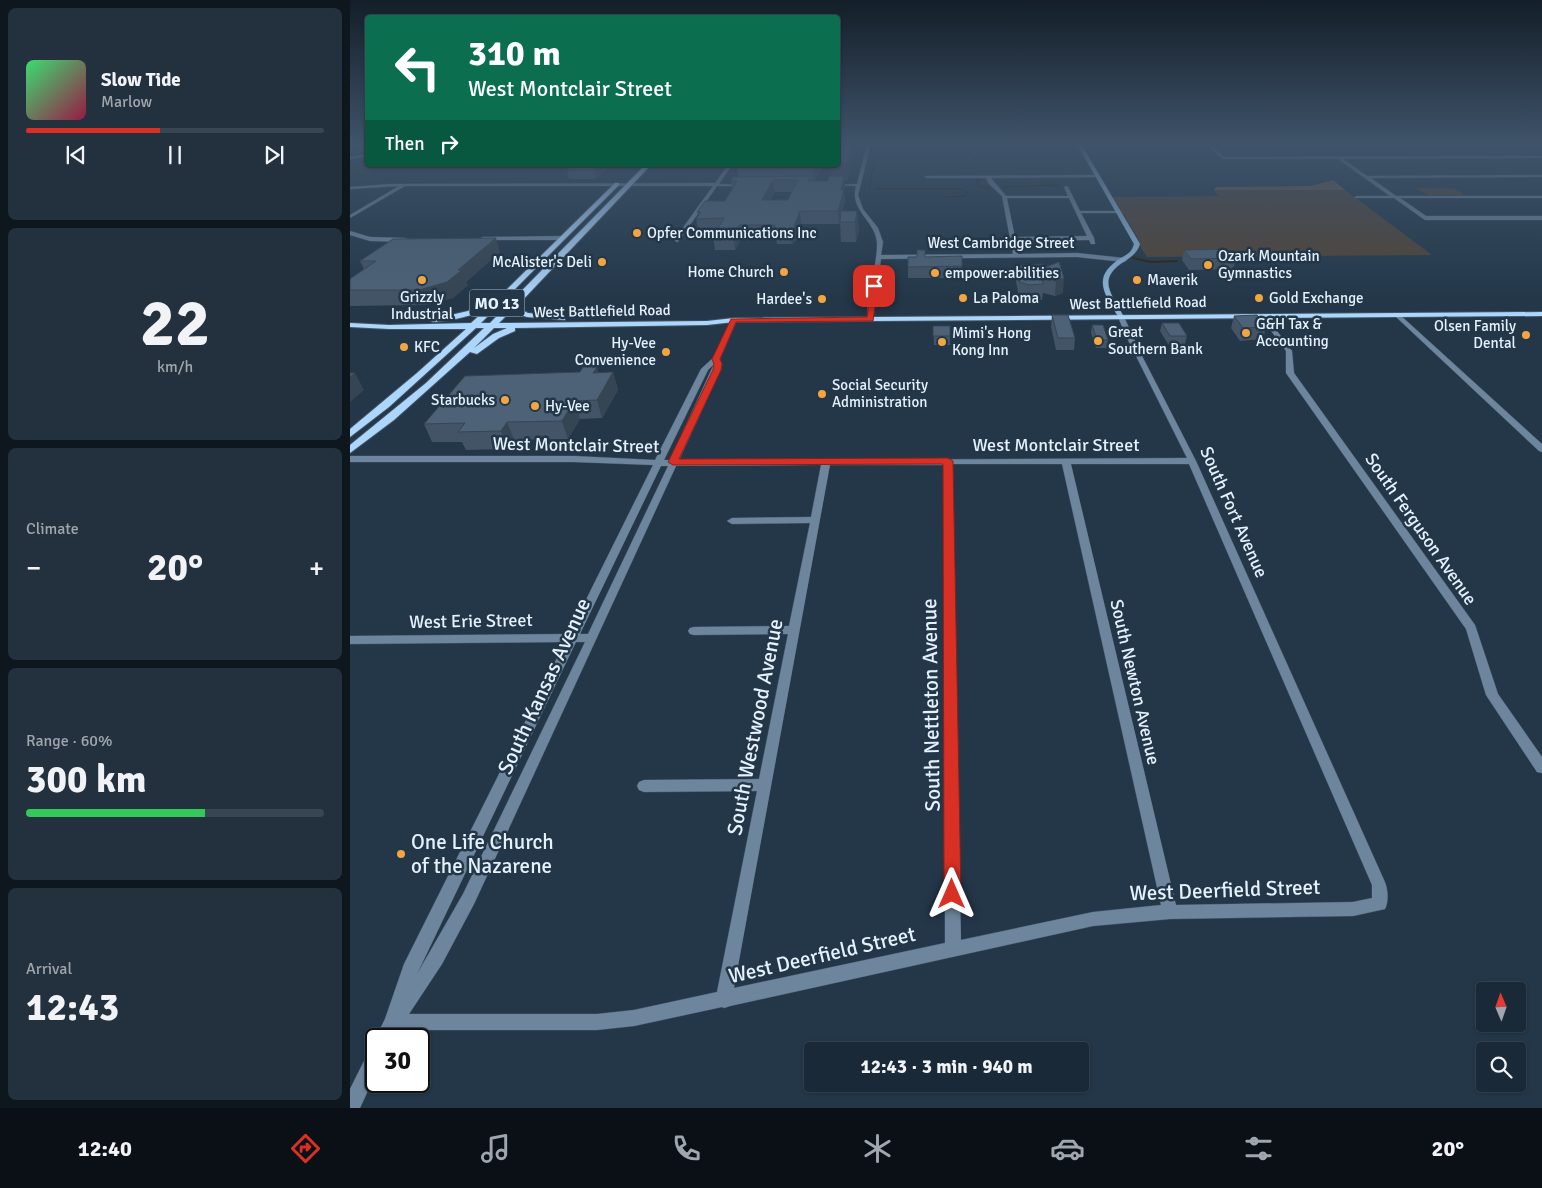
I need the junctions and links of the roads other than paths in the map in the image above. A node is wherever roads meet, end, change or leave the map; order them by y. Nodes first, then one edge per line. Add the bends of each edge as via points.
1 (386, 196) edge
2 (606, 196) edge
3 (618, 196) edge
4 (709, 196) edge
5 (858, 196) edge
6 (1109, 196) edge
7 (1071, 197) joint
8 (1396, 197) junction
9 (1542, 197) edge
10 (1004, 198) joint
11 (1356, 198) dead end
12 (1118, 210) junction
13 (1077, 211) junction
14 (350, 218) edge
15 (1542, 218) edge
16 (350, 234) edge
17 (562, 238) junction
18 (477, 239) edge
19 (1013, 239) junction
20 (415, 240) edge
21 (678, 240) dead end
22 (1016, 256) junction
23 (879, 257) junction
24 (1124, 260) junction
25 (534, 267) junction
26 (511, 305) junction
27 (1542, 314) edge
28 (1397, 315) junction
29 (1263, 316) junction
30 (1120, 318) junction
31 (587, 319) junction
32 (870, 319) junction
33 (427, 320) junction
34 (480, 320) junction
35 (734, 320) junction
36 (493, 323) junction
37 (350, 324) edge
38 (538, 326) junction
39 (389, 327) junction
40 (473, 327) junction
41 (716, 359) junction
42 (416, 380) junction
43 (417, 396) junction
44 (350, 434) edge
45 (1542, 449) edge
46 (350, 450) edge
47 (350, 459) edge
48 (1192, 460) junction
49 (826, 461) junction
50 (948, 461) junction
51 (1066, 461) junction
52 (658, 462) junction
53 (673, 462) junction
54 (813, 520) junction
55 (732, 521) dead end
56 (794, 630) junction
57 (694, 631) dead end
58 (572, 638) junction
59 (592, 638) junction
60 (350, 640) edge
61 (1542, 768) edge
62 (764, 785) junction
63 (644, 786) dead end
64 (1380, 904) joint
65 (1170, 912) junction
66 (953, 949) junction
67 (724, 1000) junction
68 (392, 1022) junction
69 (389, 1028) edge
70 (365, 1077) edge
71 (350, 1108) edge

1 - 14 street
2 - 17 main road, MO 13
3 - 26 main road, MO 13
4 - 21 street
5 - 23 street via 857,200 878,233
6 - 12 street, South Fort Avenue
7 - 10 street
7 - 13 street
8 - 9 street
8 - 11 street
8 - 15 street via 1425,218
10 - 19 street
12 - 13 street
12 - 24 street, South Fort Avenue via 1137,244 1135,251
13 - 19 street via 1092,241
16 - 20 street
17 - 18 street
17 - 25 main road, MO 13
19 - 22 street
22 - 23 street, West Cambridge Street
22 - 24 street, West Cambridge Street via 1091,255
23 - 32 street
24 - 30 street, South Fort Avenue via 1108,271 1105,281
25 - 33 main road via 477,310 457,317
25 - 34 main road, MO 13
26 - 31 main road via 515,312 527,315
26 - 36 main road, MO 13
27 - 28 main road, West Battlefield Road
28 - 29 main road, West Battlefield Road
28 - 45 street
29 - 30 main road, West Battlefield Road
29 - 61 street, South Ferguson Avenue via 1289,351 1290,373 1471,628 1492,695
30 - 32 main road, West Battlefield Road
30 - 48 street, South Fort Avenue
31 - 35 main road, West Battlefield Road via 708,317
31 - 36 main road, West Battlefield Road
32 - 35 main road, West Battlefield Road
33 - 34 main road, West Battlefield Road
33 - 37 main road, West Battlefield Road
34 - 36 main road, West Battlefield Road
34 - 40 main road, MO 13
35 - 38 main road, West Battlefield Road
35 - 41 street, South Kansas Avenue
36 - 38 main road, West Battlefield Road
36 - 40 main road, West Battlefield Road
36 - 43 main road, MO 13
37 - 39 main road, West Battlefield Road
38 - 43 main road via 496,336 454,372
39 - 40 main road, West Battlefield Road
39 - 42 main road via 440,331 452,336 448,345
40 - 42 main road, MO 13
41 - 52 street, South Kansas Avenue via 705,369
41 - 53 street, South Kansas Avenue via 717,370
42 - 44 main road, MO 13
43 - 46 main road, MO 13
47 - 52 street, West Montclair Street
48 - 51 street, West Montclair Street
48 - 64 street, South Fort Avenue via 1379,885
49 - 50 street, West Montclair Street
49 - 53 street, West Montclair Street
49 - 54 street, South Westwood Avenue
50 - 51 street, West Montclair Street
50 - 66 street, South Nettleton Avenue
51 - 65 street, South Newton Avenue
52 - 53 street, West Montclair Street
52 - 58 street, South Kansas Avenue
53 - 59 street, South Kansas Avenue
54 - 55 street
54 - 56 street, South Westwood Avenue
56 - 57 street
56 - 62 street, South Westwood Avenue
58 - 59 street, West Erie Street
58 - 60 street, West Erie Street
58 - 68 street, South Kansas Avenue via 410,970
59 - 68 street, South Kansas Avenue via 459,918 421,985
62 - 63 street
62 - 67 street, South Westwood Avenue
64 - 65 street, West Deerfield Street via 1353,909
65 - 66 street, West Deerfield Street via 1093,919
66 - 67 street, West Deerfield Street
67 - 68 street, West Deerfield Street via 598,1022
68 - 69 street, South Kansas Avenue
70 - 71 street

